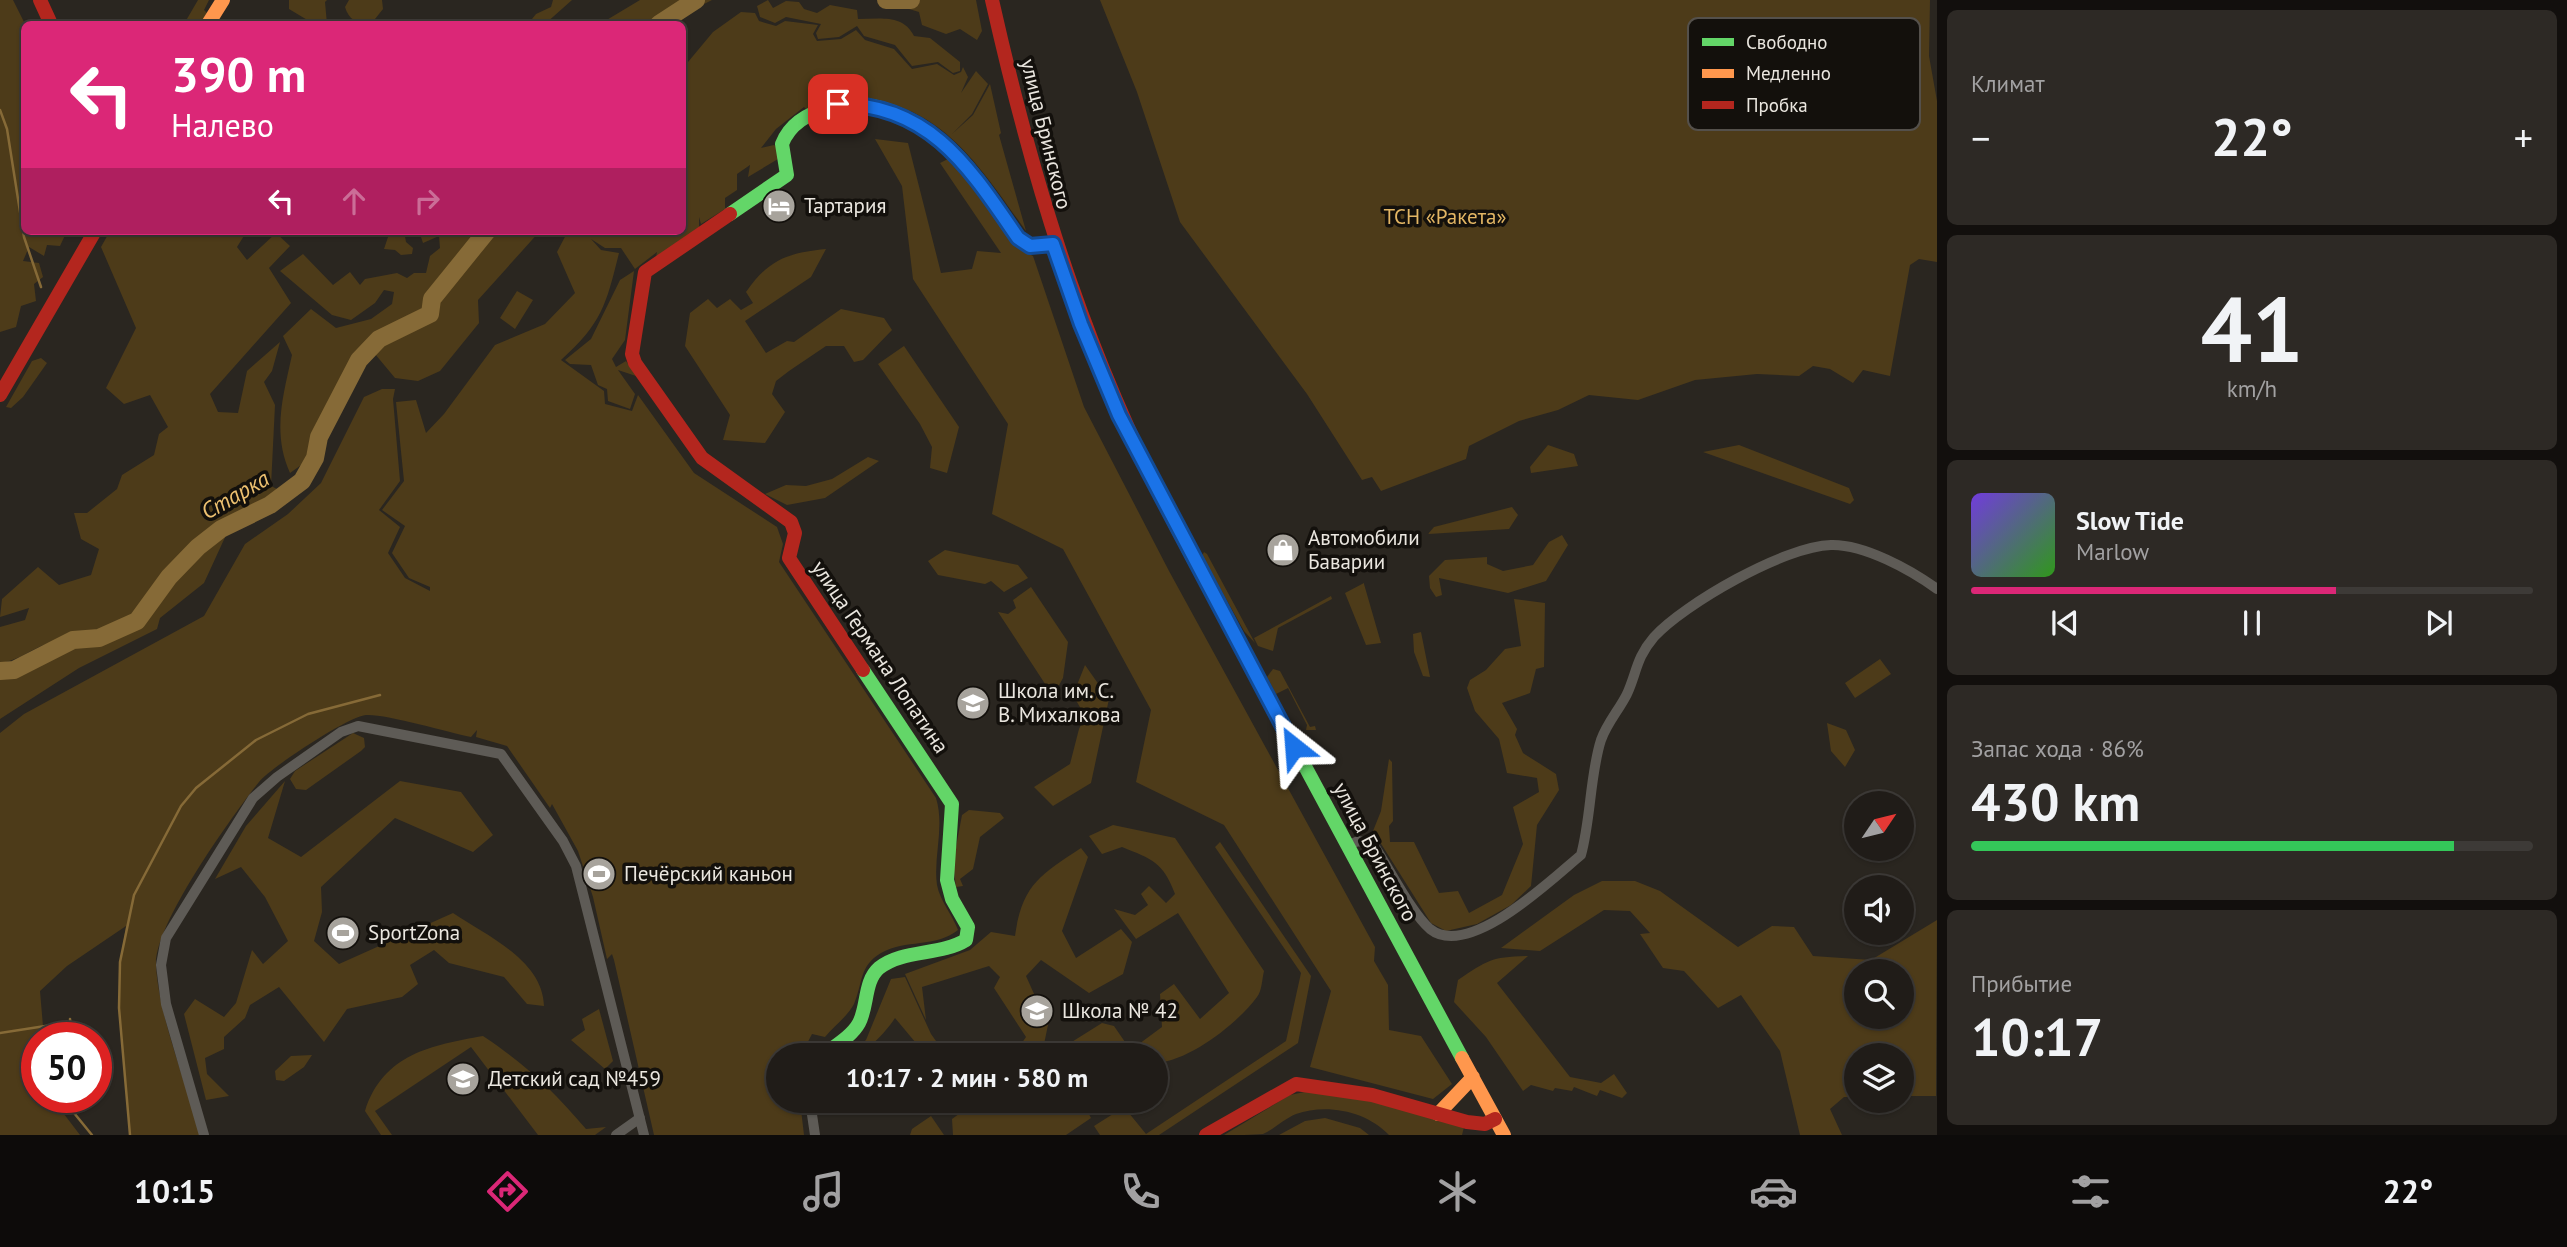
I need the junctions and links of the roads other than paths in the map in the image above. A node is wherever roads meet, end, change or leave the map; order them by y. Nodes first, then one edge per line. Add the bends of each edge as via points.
1 (40, 0) edge
2 (223, 0) edge
3 (992, 0) edge
4 (50, 21) edge
5 (210, 21) edge
6 (92, 235) edge
7 (1053, 244) junction
8 (0, 395) edge
9 (1937, 589) edge
10 (1347, 846) junction
11 (838, 1043) edge
12 (1473, 1077) junction
13 (812, 1113) edge
14 (1438, 1114) junction
15 (640, 1118) junction
16 (1495, 1119) junction
17 (204, 1135) edge
18 (616, 1135) edge
19 (644, 1135) edge
20 (815, 1135) edge
21 (1206, 1135) edge
22 (1504, 1135) edge

1 - 4 street
2 - 5 street
3 - 7 street, улица Бринского via 1023,139
6 - 8 street
7 - 10 street, улица Бринского via 1081,324 1135,449
7 - 11 street, улица Германа Лопатина via 1030,246 1018,238 954,151 922,126 868,105 838,104 814,111 794,125 780,154 787,175 645,272 632,354 635,363 702,458 791,522 795,533 789,558 952,804 947,880 968,927 966,940 950,949 894,960 877,969 861,1020
9 - 10 street via 1914,572 1853,548 1824,546 1760,566 1665,627 1642,652 1600,743 1581,855 1482,928 1454,936 1431,929 1373,844 1358,841
10 - 12 street, улица Бринского
12 - 14 street
12 - 16 street, улица Бринского
13 - 20 street
14 - 16 street via 1485,1124
14 - 21 street via 1372,1095 1296,1084
15 - 17 street via 576,866 563,841 508,762 492,750 370,726 350,728 277,776 253,798 166,938 161,965 166,1004
15 - 18 street
15 - 19 street
16 - 22 street, улица Бринского

